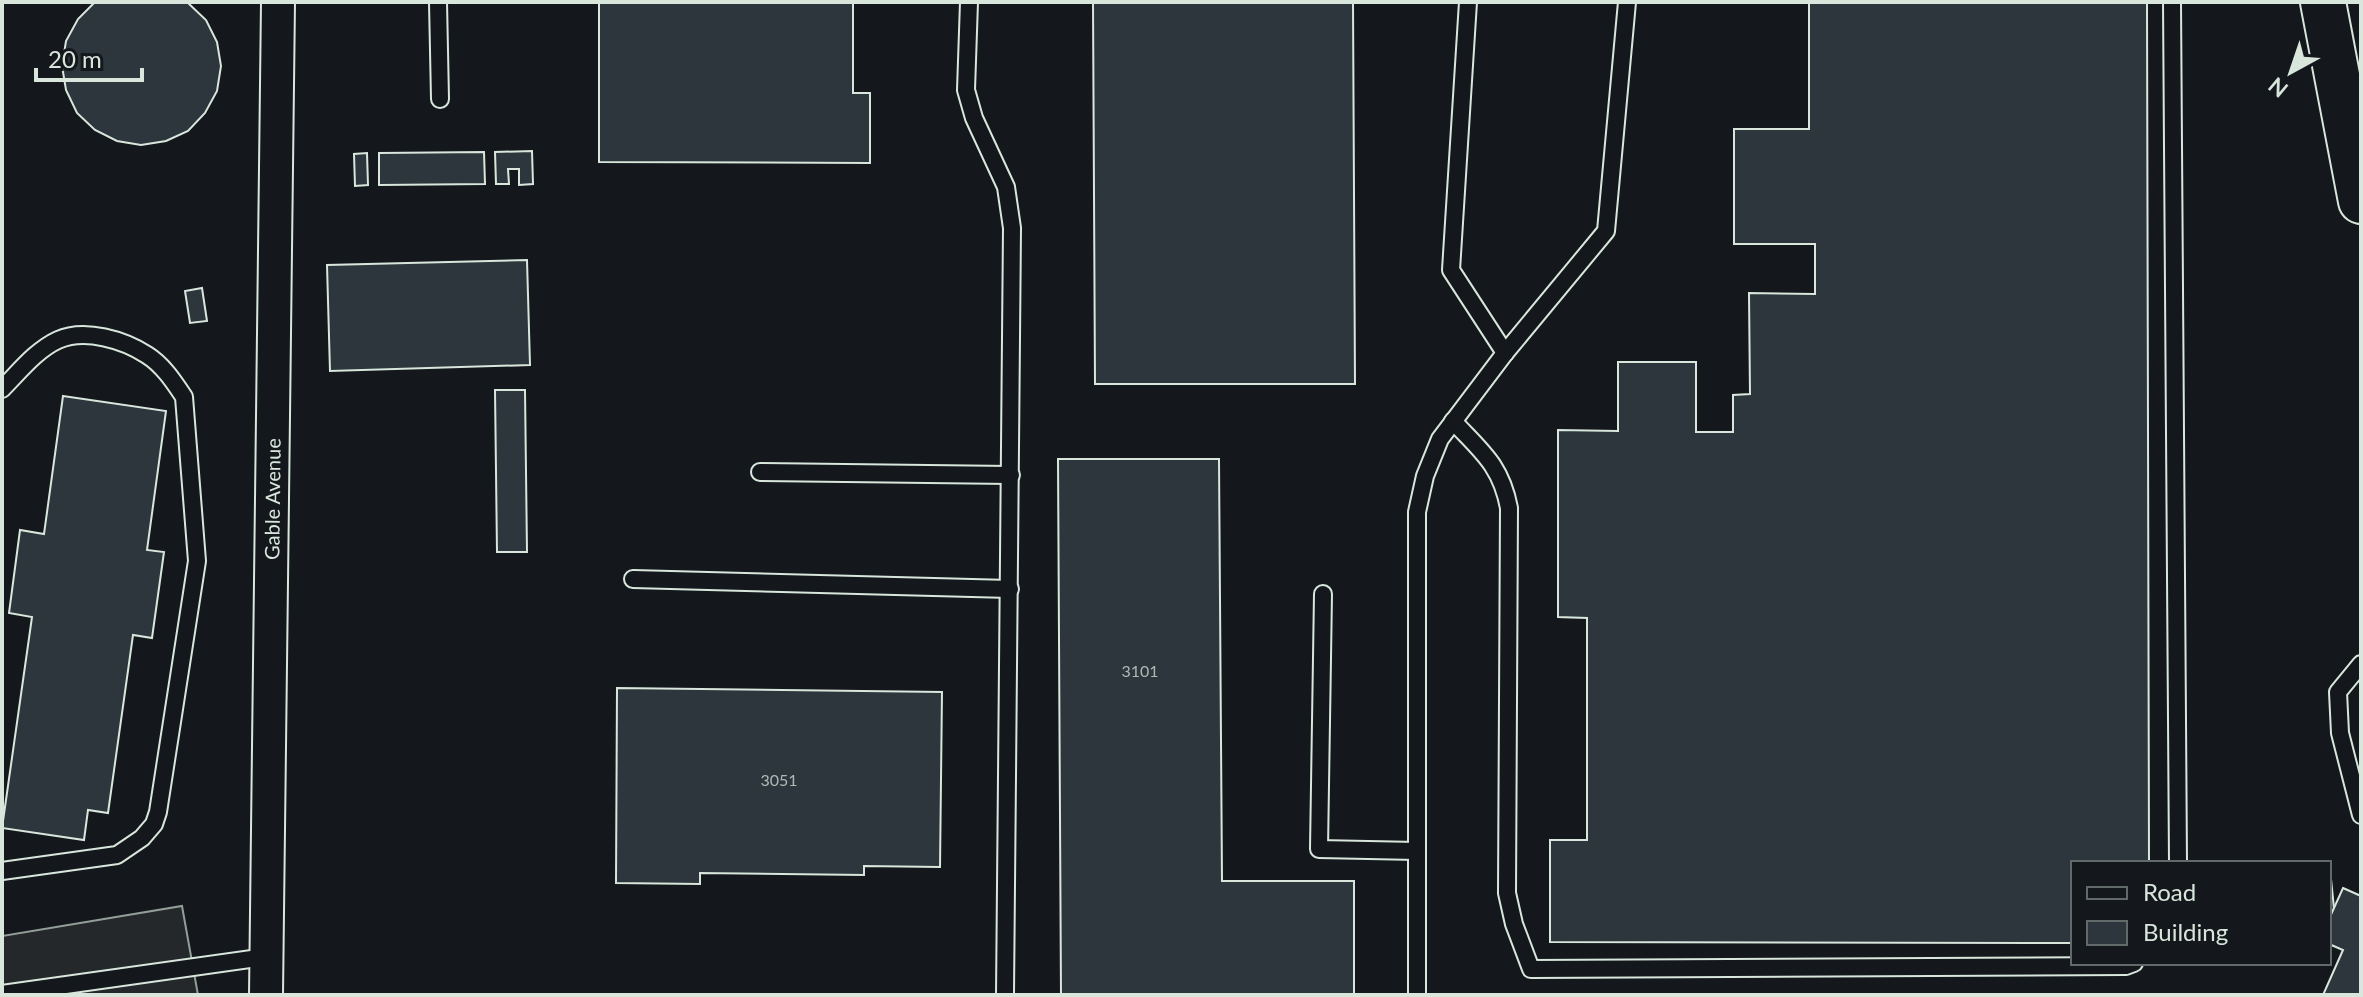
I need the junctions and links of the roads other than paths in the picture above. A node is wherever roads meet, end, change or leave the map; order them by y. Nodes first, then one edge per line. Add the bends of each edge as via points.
1 (278, 2) edge
2 (438, 2) edge
3 (969, 2) edge
4 (1468, 2) edge
5 (1627, 2) edge
6 (2172, 2) edge
7 (2323, 2) edge
8 (440, 99) dead end
9 (2361, 201) edge
10 (1505, 353) junction
11 (2, 389) edge
12 (1453, 421) junction
13 (760, 472) dead end
14 (1011, 475) junction
15 (633, 579) dead end
16 (1010, 589) junction
17 (1323, 594) dead end
18 (2361, 664) edge
19 (2361, 815) edge
20 (1417, 851) junction
21 (2178, 861) edge
22 (2, 871) edge
23 (265, 957) junction
24 (2129, 965) edge
25 (2, 994) edge
26 (266, 995) edge
27 (1005, 995) edge
28 (1417, 995) edge

1 - 23 street, Gable Avenue
2 - 8 lane
3 - 14 lane via 966,90 1006,187 1012,228
4 - 10 lane via 1451,270
5 - 10 lane via 1606,231
6 - 21 lane
7 - 9 main road
10 - 12 lane
11 - 22 lane via 35,356 58,340 75,336 117,341 148,356 184,397 197,561 154,824 117,855
12 - 20 lane via 1430,464 1417,512
12 - 24 lane via 1494,464 1509,508 1507,893 1531,969
13 - 14 lane
14 - 16 lane
15 - 16 lane
16 - 27 lane
17 - 20 lane via 1319,849
18 - 19 lane via 2338,692 2340,733
20 - 28 lane
23 - 25 lane
23 - 26 street, Gable Avenue

